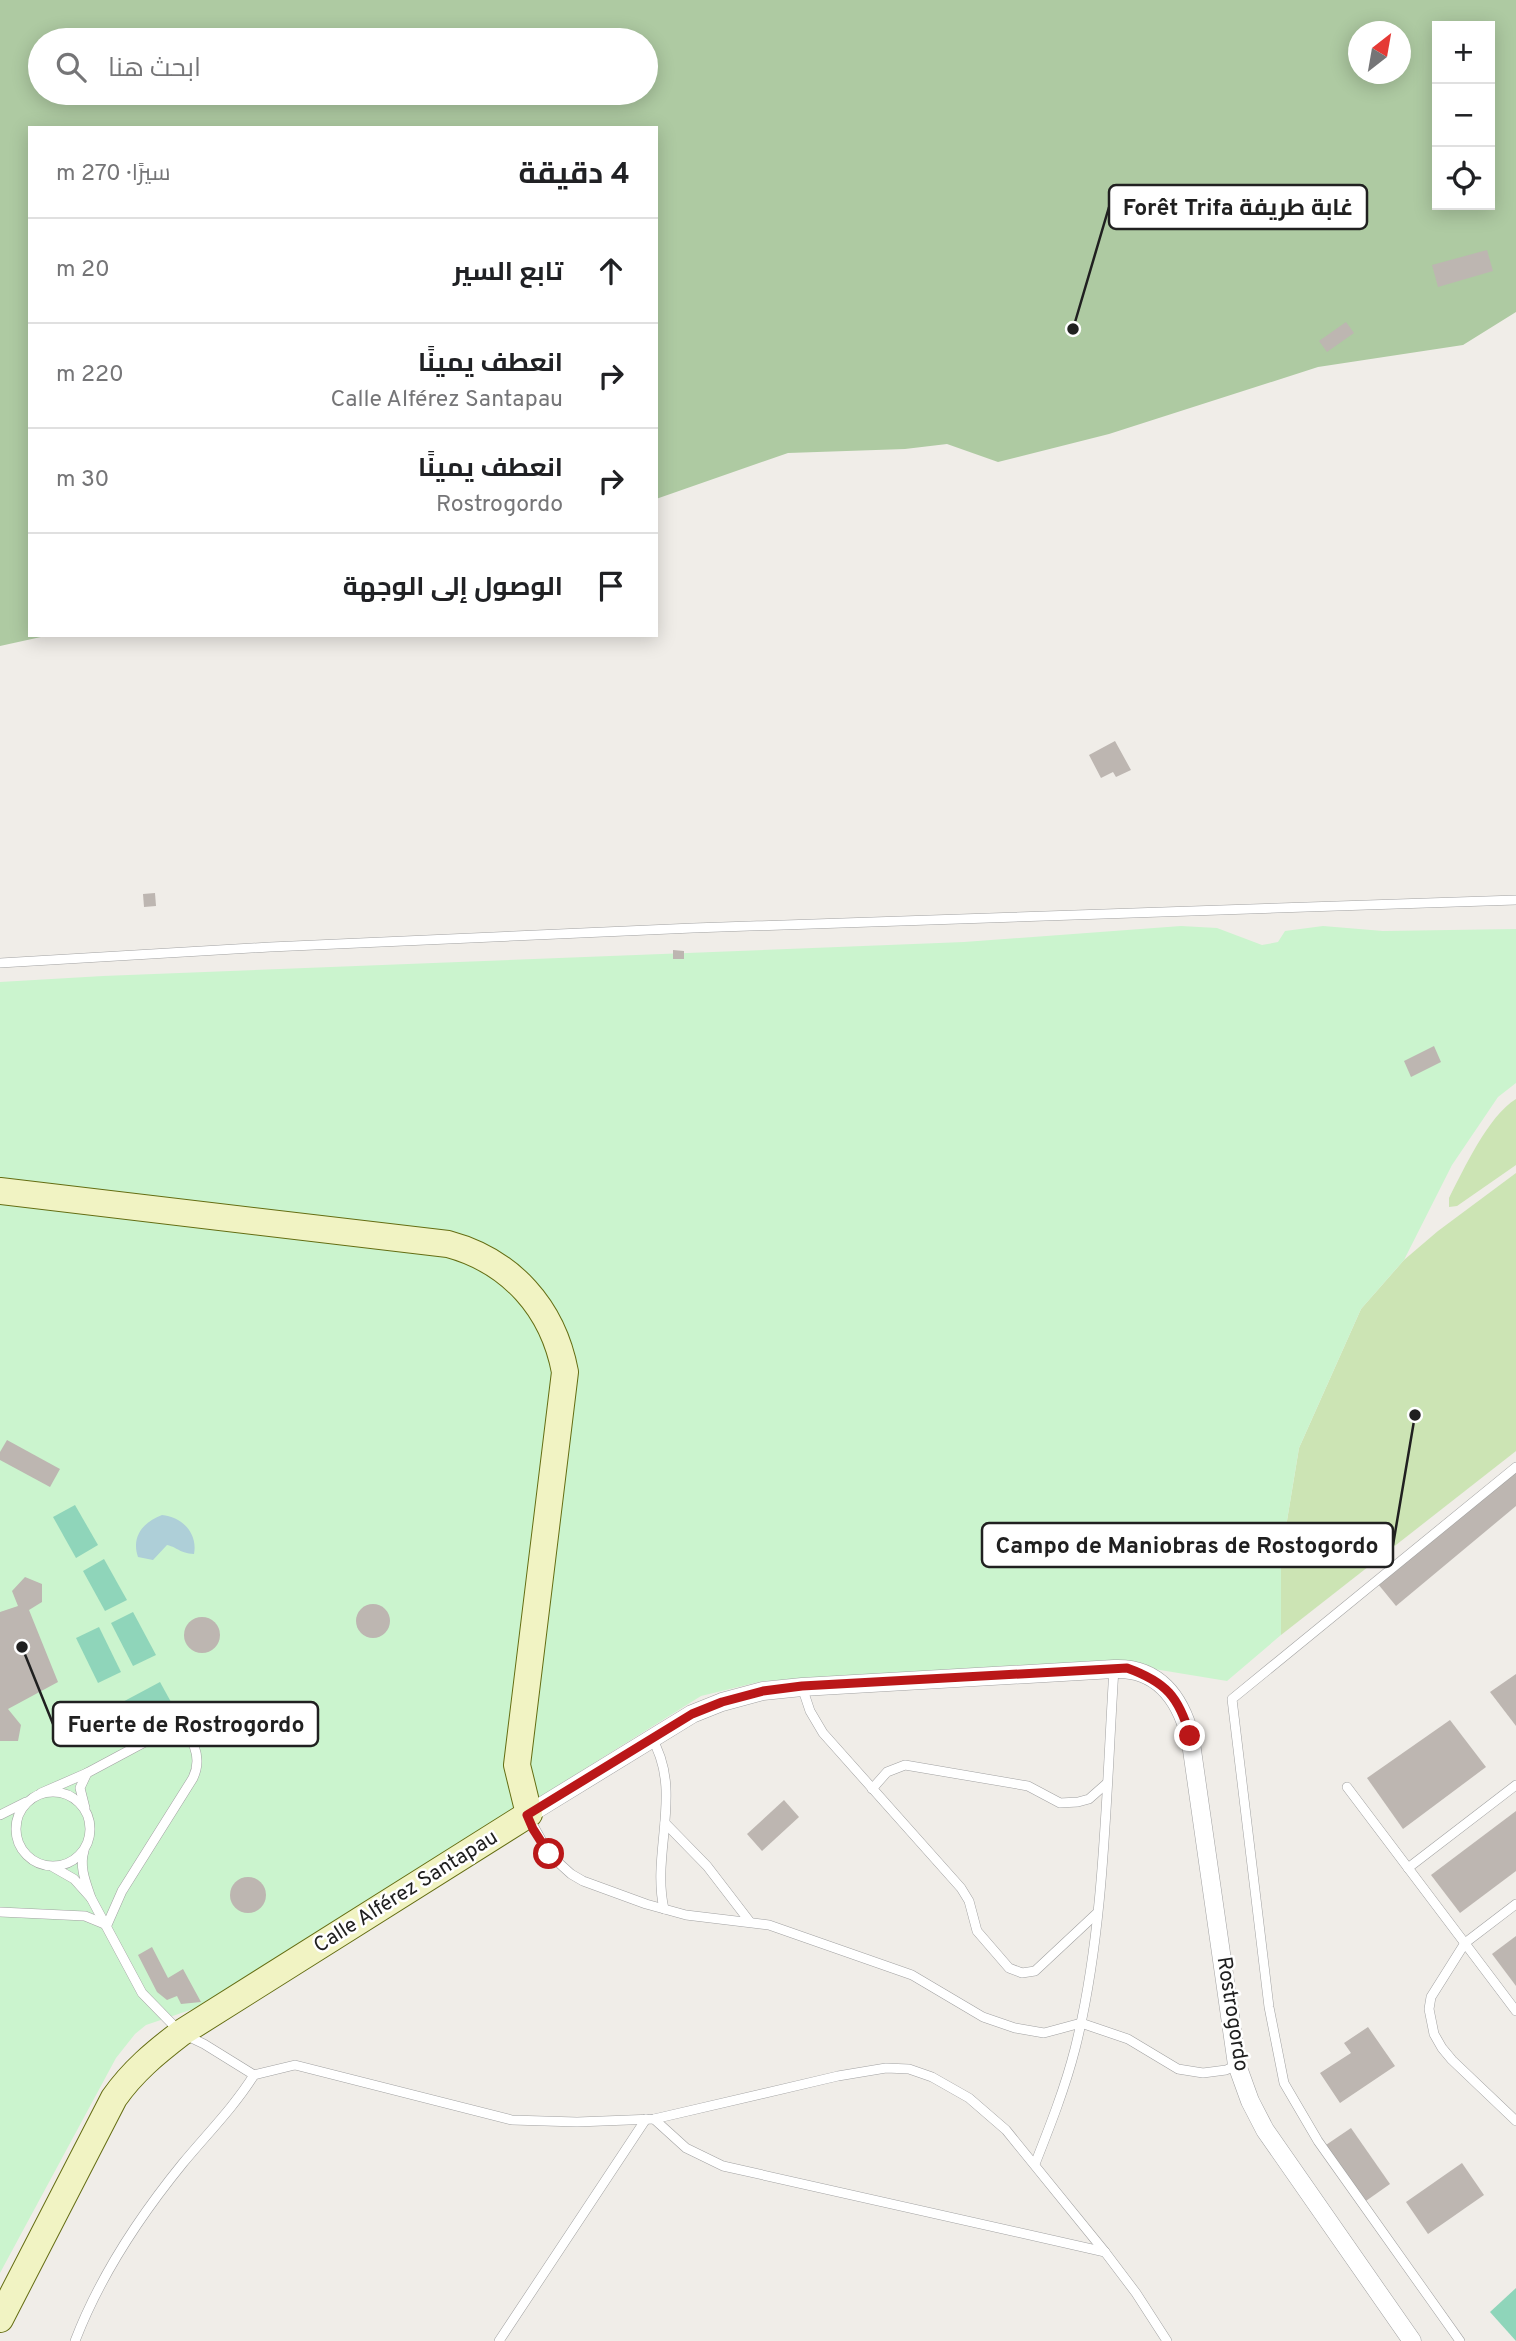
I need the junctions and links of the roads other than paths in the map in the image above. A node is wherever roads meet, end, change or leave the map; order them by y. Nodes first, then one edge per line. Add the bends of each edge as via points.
1 (1516, 901) edge
2 (0, 963) edge
3 (0, 1191) edge
4 (1516, 1467) edge
5 (1121, 1668) junction
6 (802, 1686) junction
7 (651, 1738) junction
8 (87, 1773) junction
9 (1106, 1784) junction
10 (1516, 1786) edge
11 (1347, 1787) dead end
12 (872, 1789) junction
13 (41, 1793) junction
14 (27, 1801) junction
15 (85, 1810) junction
16 (0, 1815) edge
17 (528, 1815) junction
18 (665, 1823) junction
19 (87, 1843) junction
20 (48, 1866) junction
21 (1408, 1868) junction
22 (91, 1898) junction
23 (1516, 1904) edge
24 (664, 1909) junction
25 (0, 1912) edge
26 (1096, 1914) junction
27 (750, 1922) junction
28 (107, 1925) junction
29 (1465, 1943) junction
30 (1516, 2011) edge
31 (1081, 2023) junction
32 (181, 2033) junction
33 (1237, 2065) junction
34 (254, 2075) junction
35 (650, 2119) junction
36 (1516, 2121) edge
37 (1035, 2164) junction
38 (1105, 2252) junction
39 (0, 2319) edge
40 (75, 2341) edge
41 (499, 2341) edge
42 (1167, 2341) edge
43 (1412, 2341) edge
44 (1460, 2341) edge

1 - 2 lane via 679,928
3 - 17 street via 448,1244 495,1264 540,1307 556,1335 565,1372 517,1765
4 - 44 lane via 1232,1699 1269,2007 1284,2083 1318,2141
5 - 6 street, Calle Alférez Santapau
5 - 9 lane
5 - 33 street, Rostrogordo via 1148,1675 1165,1686 1182,1709 1194,1760
6 - 7 street, Calle Alférez Santapau via 722,1702
6 - 12 lane via 816,1723
7 - 17 street, Calle Alférez Santapau
7 - 18 lane via 666,1772
8 - 13 lane
8 - 15 lane via 80,1788
8 - 28 lane via 171,1728 186,1734 197,1756 193,1778 122,1891
9 - 12 lane via 1089,1798 1060,1803 1028,1786 905,1765 887,1772
9 - 26 lane
10 - 21 lane
11 - 21 lane
12 - 26 lane via 961,1888 977,1931 1009,1968 1035,1971
13 - 14 lane
13 - 15 lane via 71,1796
14 - 16 lane
14 - 20 lane via 16,1822 19,1846 32,1860
15 - 19 lane via 90,1828
17 - 24 lane via 545,1848 571,1874
17 - 32 street, Calle Alférez Santapau
18 - 24 lane via 660,1882
18 - 27 lane via 707,1866
19 - 20 lane via 66,1864
19 - 22 lane via 82,1859
20 - 22 lane via 61,1870
21 - 29 lane
22 - 28 lane
23 - 29 lane
24 - 27 lane
25 - 28 lane via 85,1916
26 - 31 lane
27 - 31 lane via 912,1975 1007,2026 1044,2033
28 - 32 lane via 142,1993
29 - 30 lane
29 - 36 lane via 1431,1997 1430,2021 1452,2060
31 - 33 lane via 1128,2039 1178,2069 1203,2073
31 - 37 lane via 1064,2088
32 - 34 lane
32 - 39 street, Calle Alférez Santapau via 148,2058 114,2098
33 - 43 street, Rostrogordo via 1265,2130
34 - 35 lane via 295,2065 512,2120
34 - 40 lane via 125,2243 90,2302
35 - 37 lane via 838,2076 909,2069 969,2098 1006,2130
35 - 38 lane via 686,2148 723,2166
35 - 41 lane
37 - 38 lane
38 - 42 lane

